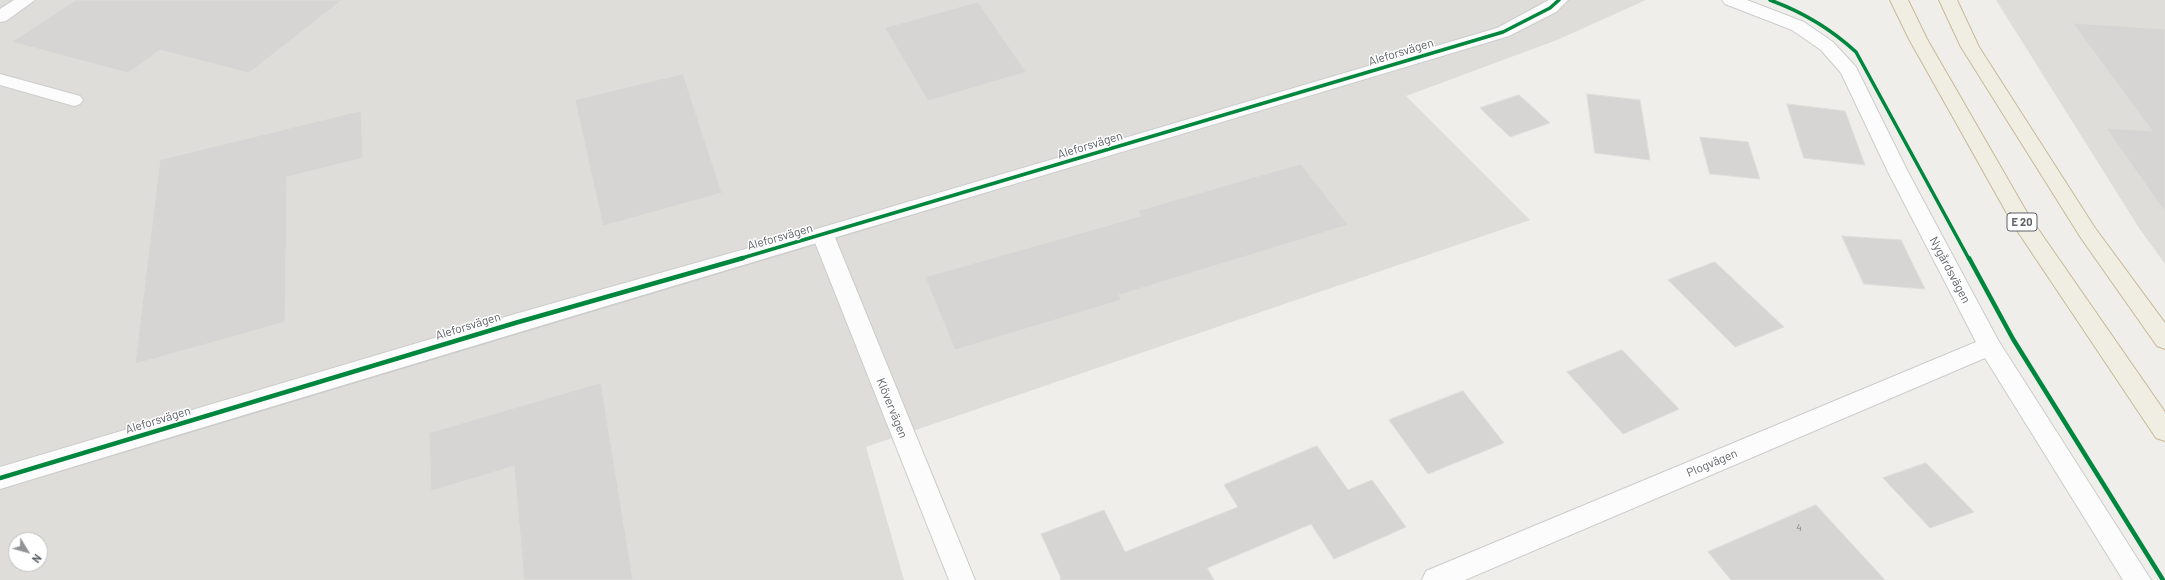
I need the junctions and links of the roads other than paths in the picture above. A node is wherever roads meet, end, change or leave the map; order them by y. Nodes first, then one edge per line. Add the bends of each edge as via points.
1 (26, 0) edge
2 (1558, 0) edge
3 (1731, 0) edge
4 (1899, 0) edge
5 (1948, 0) edge
6 (0, 17) edge
7 (0, 78) edge
8 (74, 100) dead end
9 (823, 235) junction
10 (2165, 340) edge
11 (1990, 346) junction
12 (2165, 432) edge
13 (0, 478) edge
14 (962, 580) edge
15 (1435, 580) edge
16 (2138, 580) edge

1 - 6 street
2 - 9 street, Aleforsvägen via 1550,8 1503,32
3 - 11 street, Nygårdsvägen via 1798,26 1827,46 1849,71 1898,172
4 - 12 highway, E 20 via 1922,46 2022,221
5 - 10 highway via 1970,47 2088,233
7 - 8 lane
9 - 13 street, Aleforsvägen via 515,323
9 - 14 street, Klövervägen
11 - 15 street, Plogvägen
11 - 16 street, Nygårdsvägen

